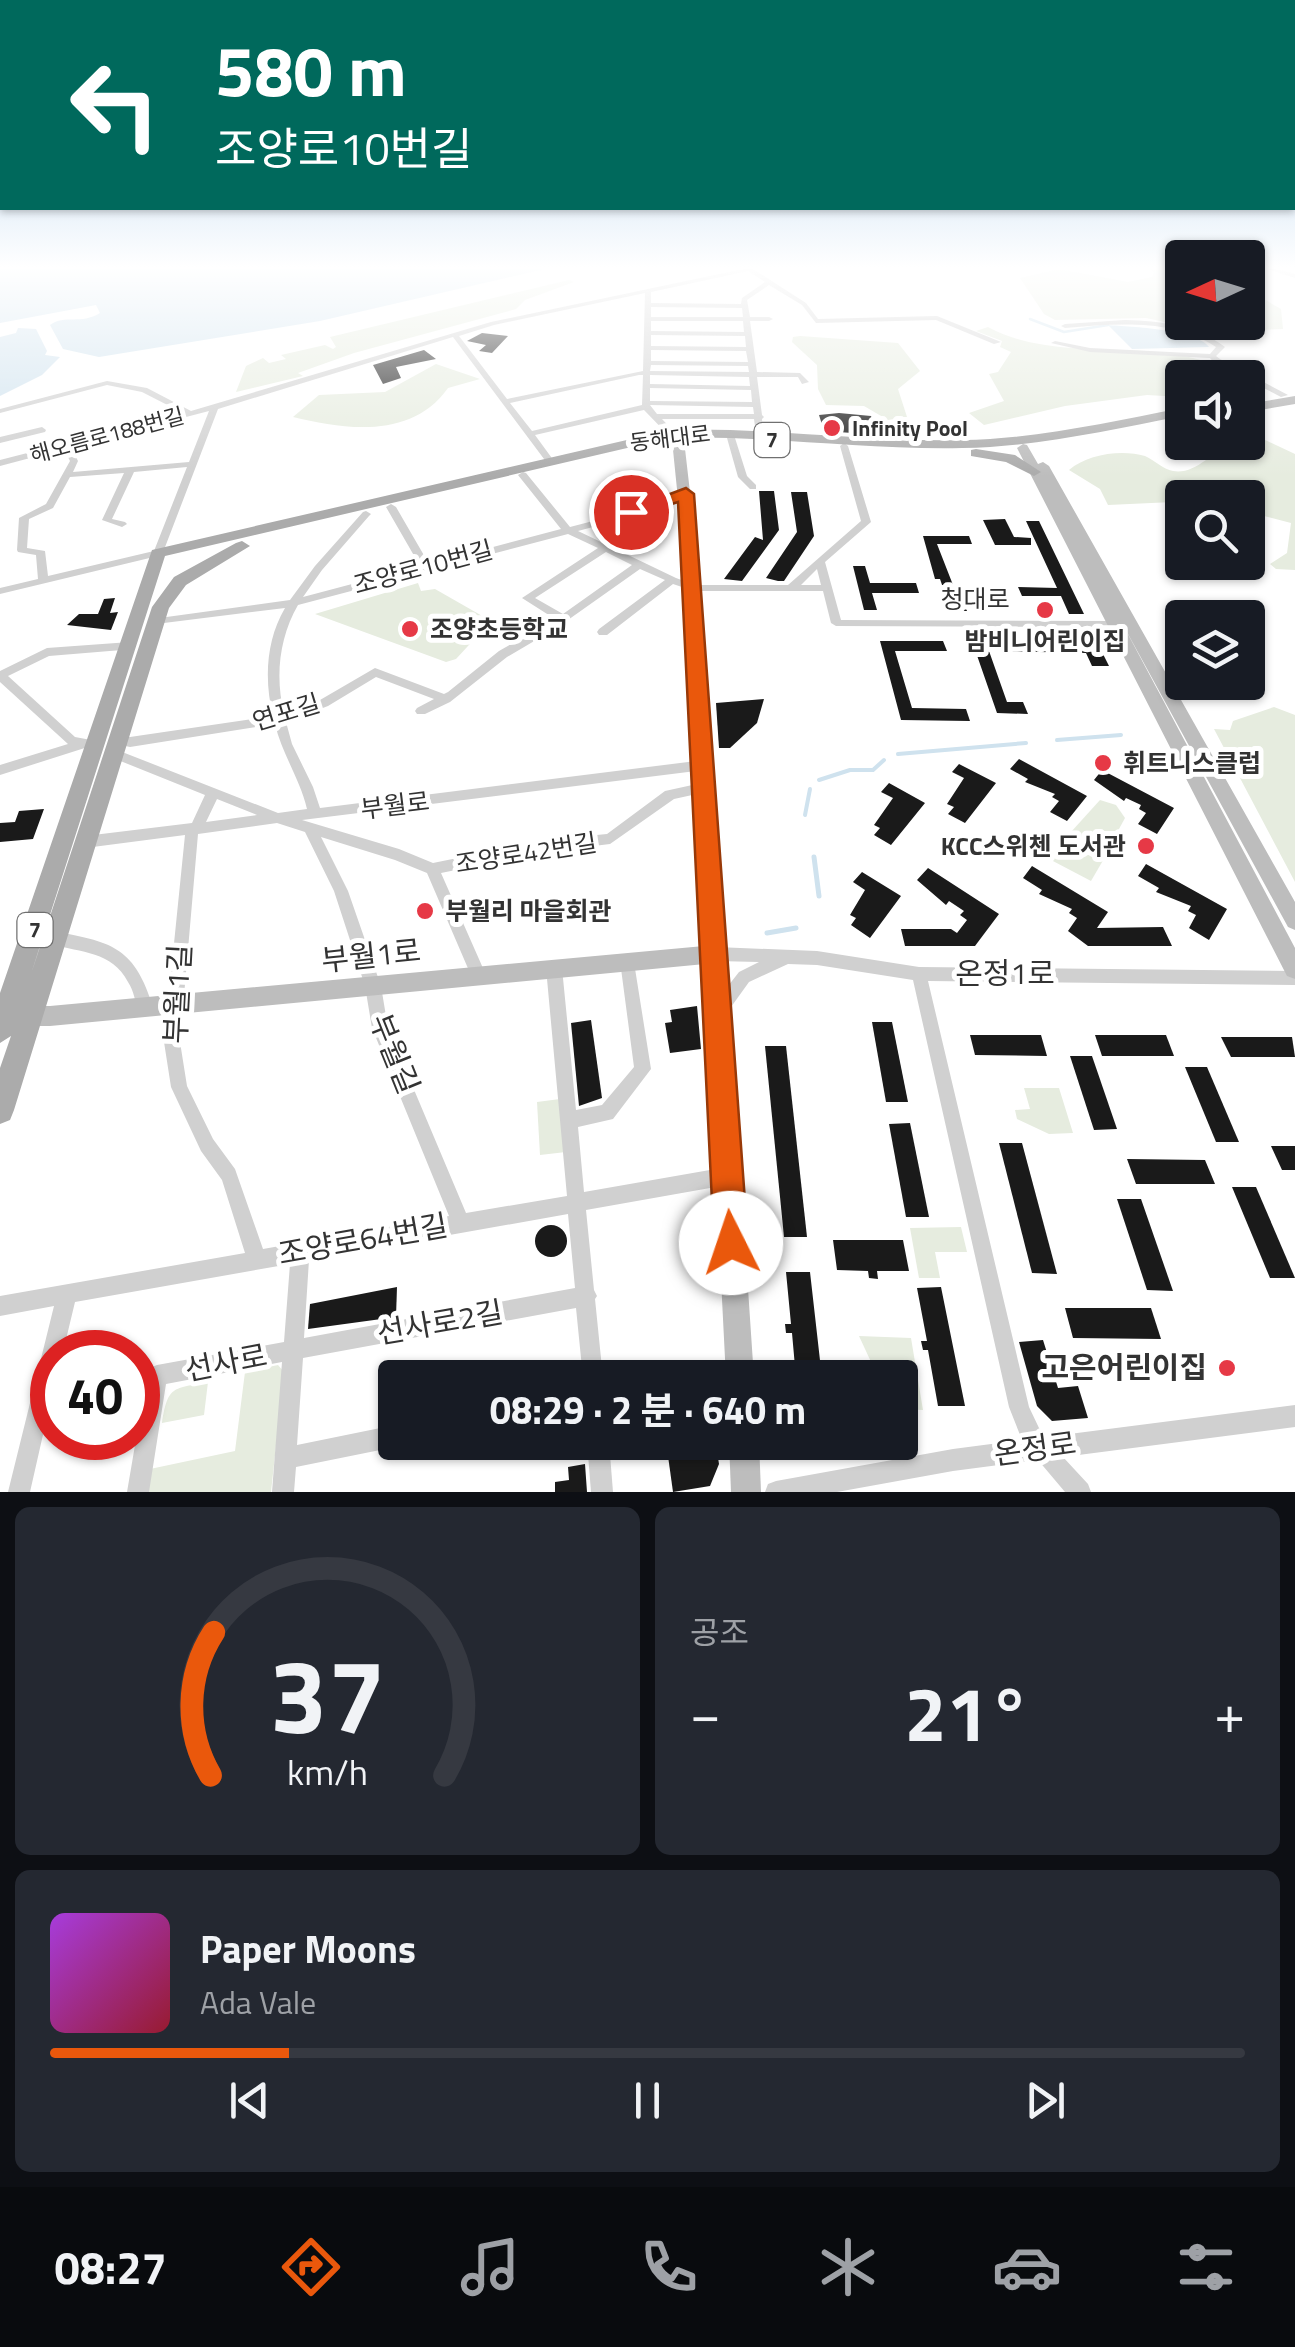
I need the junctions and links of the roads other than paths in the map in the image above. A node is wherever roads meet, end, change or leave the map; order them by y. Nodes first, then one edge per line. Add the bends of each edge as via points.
1 (443, 339) edge
2 (458, 339) edge
3 (629, 339) edge
4 (649, 339) edge
5 (749, 339) edge
6 (753, 339) edge
7 (989, 339) edge
8 (1203, 339) edge
9 (997, 342) dead end
10 (1054, 343) dead end
11 (1212, 356) junction
12 (806, 382) dead end
13 (757, 396) junction
14 (1291, 396) edge
15 (647, 398) junction
16 (1265, 398) edge
17 (508, 402) junction
18 (1265, 403) edge
19 (215, 407) junction
20 (0, 411) edge
21 (654, 416) junction
22 (1165, 416) edge
23 (760, 417) junction
24 (1165, 423) edge
25 (42, 430) dead end
26 (530, 434) junction
27 (760, 434) junction
28 (674, 437) junction
29 (731, 438) junction
30 (0, 440) edge
31 (1065, 441) junction
32 (1027, 444) junction
33 (844, 446) junction
34 (67, 447) junction
35 (969, 452) junction
36 (550, 461) junction
37 (0, 464) edge
38 (194, 464) junction
39 (1037, 467) junction
40 (130, 470) junction
41 (521, 472) junction
42 (67, 476) junction
43 (753, 488) dead end
44 (686, 494) junction
45 (391, 507) junction
46 (366, 514) junction
47 (122, 524) dead end
48 (566, 528) junction
49 (264, 539) junction
50 (165, 545) junction
51 (605, 548) junction
52 (130, 560) junction
53 (820, 560) junction
54 (639, 565) junction
55 (426, 567) junction
56 (672, 580) junction
57 (43, 581) junction
58 (694, 588) junction
59 (828, 588) junction
60 (790, 589) junction
61 (0, 591) edge
62 (288, 604) junction
63 (562, 618) junction
64 (156, 621) junction
65 (1122, 625) junction
66 (603, 632) dead end
67 (137, 650) junction
68 (0, 675) edge
69 (446, 698) junction
70 (421, 711) dead end
71 (282, 719) junction
72 (103, 744) junction
73 (704, 766) junction
74 (0, 770) edge
75 (706, 788) junction
76 (213, 793) junction
77 (280, 819) junction
78 (312, 822) junction
79 (194, 830) junction
80 (84, 842) junction
81 (432, 869) junction
82 (1295, 921) edge
83 (57, 939) junction
84 (716, 954) junction
85 (790, 956) junction
86 (628, 961) junction
87 (554, 968) junction
88 (1295, 969) edge
89 (919, 974) junction
90 (478, 975) junction
91 (1295, 978) edge
92 (373, 986) junction
93 (175, 1004) junction
94 (146, 1007) junction
95 (719, 1011) junction
96 (9, 1020) edge
97 (0, 1110) edge
98 (570, 1120) junction
99 (727, 1176) junction
100 (578, 1202) junction
101 (460, 1223) junction
102 (300, 1251) junction
103 (256, 1260) junction
104 (67, 1295) junction
105 (587, 1296) junction
106 (0, 1306) edge
107 (59, 1330) edge
108 (294, 1350) junction
109 (592, 1360) edge
110 (739, 1360) edge
111 (1295, 1416) edge
112 (378, 1439) edge
113 (30, 1447) edge
114 (1041, 1450) junction
115 (286, 1458) junction
116 (599, 1460) edge
117 (745, 1460) edge
118 (19, 1492) edge
119 (138, 1492) edge
120 (284, 1492) edge
121 (602, 1492) edge
122 (746, 1492) edge
123 (776, 1492) edge
124 (1080, 1492) edge

1 - 19 street, 해오름로188번길
2 - 17 street
3 - 17 street
4 - 15 street
5 - 13 street
6 - 12 street
7 - 9 street
8 - 11 street via 1221,350
10 - 11 street
11 - 14 street
13 - 15 street
13 - 15 street
13 - 23 street
14 - 16 main road
14 - 18 main road
15 - 21 street
15 - 26 street
17 - 26 street
19 - 20 street via 182,412 144,390 94,381
19 - 34 street, 해오름로188번길
19 - 38 street
21 - 23 street
21 - 28 street
22 - 32 main road, 동해대로 / 7
23 - 27 street
24 - 31 main road, 동해대로 / 7
25 - 30 street
26 - 36 street
27 - 28 main road, 동해대로 / 7
27 - 32 main road, 동해대로 / 7
28 - 29 main road, 동해대로 / 7
28 - 36 main road, 동해대로 / 7
28 - 41 main road, 동해대로 / 7
28 - 44 street
29 - 33 main road, 동해대로 / 7
29 - 43 street
31 - 32 main road, 동해대로 / 7
31 - 39 main road
32 - 35 main road, 동해대로 / 7
32 - 39 street
33 - 35 main road, 동해대로 / 7
33 - 53 street via 866,522
34 - 37 street, 해오름로188번길
34 - 42 street via 74,461
35 - 39 main road
36 - 41 main road, 동해대로 / 7
38 - 40 street
38 - 50 street
39 - 65 street
40 - 42 street
40 - 47 street via 107,520
41 - 45 main road, 동해대로 / 7
41 - 48 street
41 - 50 main road, 동해대로 / 7 via 211,543 172,538
42 - 57 street via 50,506 24,518 22,550 41,553
44 - 48 street, 조양로10번길
44 - 58 street
45 - 46 main road, 동해대로 / 7
45 - 55 street
46 - 49 main road, 동해대로 / 7
46 - 62 street, 부월길
48 - 51 street
48 - 55 street, 조양로10번길
49 - 50 main road, 동해대로 / 7
49 - 64 main road, 동해대로 / 7 via 233,549 180,582
50 - 52 street
50 - 52 street
50 - 67 main road, 동해대로 / 7
51 - 54 street
51 - 63 street via 527,598
52 - 57 street
53 - 59 street
53 - 60 street
54 - 56 street
54 - 63 street
55 - 62 street, 조양로10번길
56 - 58 street
56 - 66 street
57 - 61 street
58 - 60 street
58 - 73 street
59 - 60 street
59 - 65 street, 청대로 via 836,623
62 - 64 street, 조양로10번길
62 - 71 street, 부월길 via 272,667
63 - 69 street
64 - 67 main road, 동해대로 / 7
65 - 82 street
65 - 88 street
67 - 68 street via 47,652
67 - 72 main road, 동해대로 / 7
68 - 72 street, 조양로42번길 via 72,741
69 - 70 street
69 - 71 street, 연포길 via 375,672
71 - 72 street, 연포길
71 - 78 street, 부월길 via 286,744 312,798
72 - 74 street, 연포길
72 - 76 street, 조양로42번길
72 - 80 main road, 동해대로 / 7
72 - 96 main road, 동해대로 / 7
73 - 75 street
73 - 78 street, 부월로
75 - 81 street, 조양로42번길 via 670,795 601,842
75 - 84 street
76 - 77 street, 조양로42번길
76 - 79 street, 부월1길
77 - 78 street, 조양로42번길
77 - 79 street
78 - 81 street, 조양로42번길
78 - 92 street, 부월길
79 - 80 street
79 - 93 street, 부월1길
80 - 83 main road, 동해대로 / 7
81 - 90 street
83 - 94 street, 부월1길 via 116,954 140,986
83 - 96 main road, 동해대로 / 7
84 - 85 street, 온정1로
84 - 86 street, 부월1로
84 - 95 street
85 - 89 street, 온정1로
85 - 95 street via 744,976
86 - 87 street, 부월1로
86 - 98 street via 642,1070 607,1113
87 - 90 street, 부월1로
87 - 98 street
89 - 91 street, 온정1로
89 - 114 street via 1019,1407
90 - 92 street, 부월1로
92 - 93 street, 부월1로
92 - 101 street, 부월길 via 380,1028
93 - 94 street, 부월1로
93 - 103 street, 부월1길 via 172,1042 180,1093 229,1175
94 - 96 street, 부월1로
95 - 99 street
96 - 97 main road, 동해대로 / 7
98 - 100 street
99 - 100 street, 조양로64번길
99 - 110 street
100 - 101 street, 조양로64번길
100 - 105 street
101 - 102 street, 조양로64번길
102 - 103 street, 조양로64번길
102 - 108 street
103 - 104 street, 조양로64번길
104 - 106 street, 조양로64번길
104 - 107 street
105 - 108 street, 선사로2길
105 - 109 street
108 - 115 street
108 - 119 street, 선사로 via 158,1376
111 - 114 street, 온정로
112 - 115 street
113 - 118 street
114 - 123 street, 온정로
114 - 124 street
115 - 120 street
116 - 121 street
117 - 122 street

